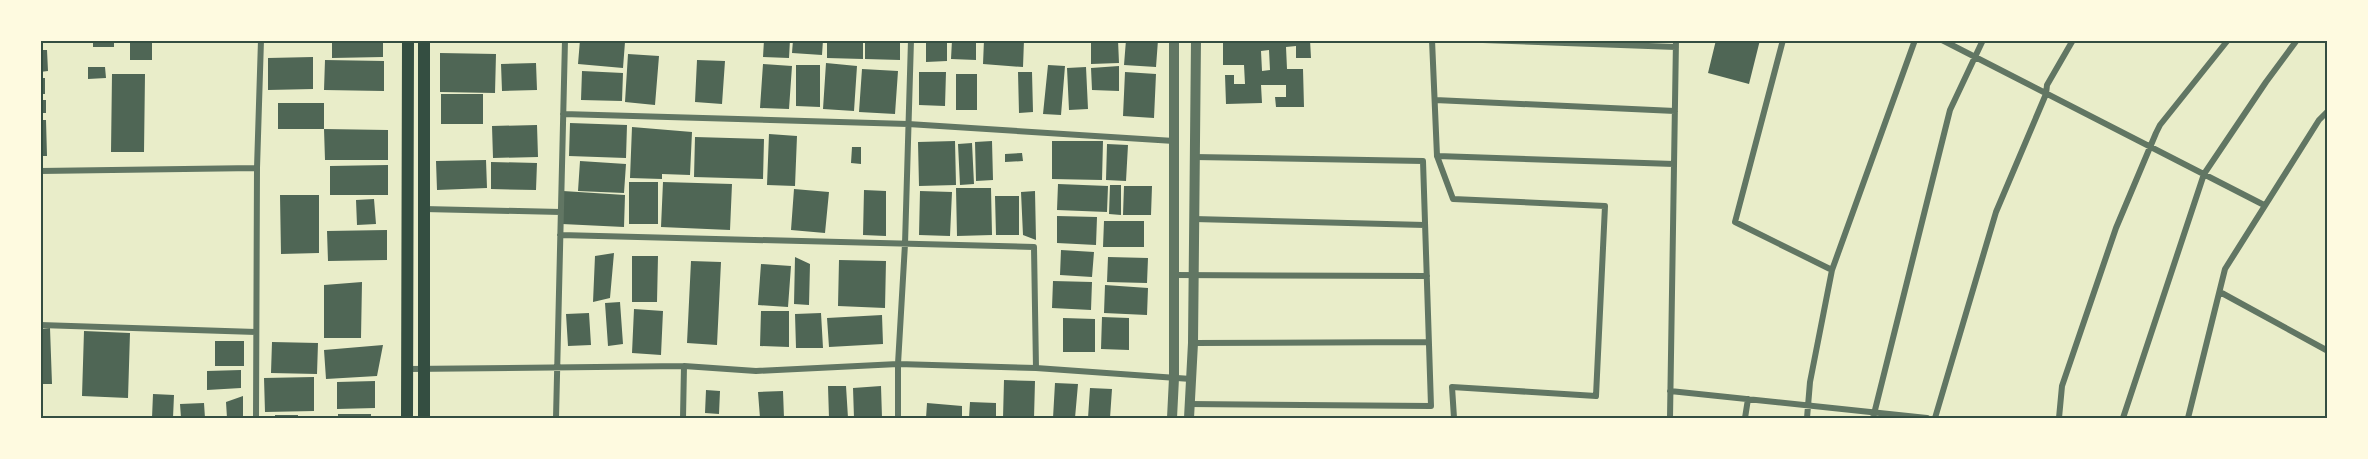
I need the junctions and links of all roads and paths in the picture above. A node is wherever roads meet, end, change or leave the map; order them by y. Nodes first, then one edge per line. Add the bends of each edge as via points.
1 (261, 40) edge
2 (408, 40) edge
3 (424, 40) edge
4 (565, 40) edge
5 (911, 40) edge
6 (1174, 40) edge
7 (1196, 40) edge
8 (1432, 40) edge
9 (1483, 40) edge
10 (1783, 40) edge
11 (1915, 40) edge
12 (1942, 40) edge
13 (1983, 40) edge
14 (2073, 40) edge
15 (2228, 40) edge
16 (2297, 40) edge
17 (1676, 44) edge
18 (1976, 58) junction
19 (2046, 94) junction
20 (1435, 100) junction
21 (1675, 111) junction
22 (2328, 111) edge
23 (563, 114) junction
24 (908, 124) junction
25 (1174, 141) junction
26 (1437, 156) junction
27 (1194, 157) junction
28 (1674, 164) junction
29 (257, 168) junction
30 (40, 171) edge
31 (2204, 174) junction
32 (2264, 205) junction
33 (424, 209) junction
34 (561, 212) junction
35 (1194, 219) junction
36 (1425, 225) junction
37 (560, 236) junction
38 (905, 244) junction
39 (1833, 270) junction
40 (1174, 275) junction
41 (1194, 276) junction
42 (1427, 276) junction
43 (2220, 292) junction
44 (40, 325) edge
45 (256, 332) junction
46 (1429, 342) junction
47 (1193, 343) junction
48 (2328, 351) edge
49 (898, 364) junction
50 (684, 366) junction
51 (557, 367) junction
52 (425, 368) junction
53 (1036, 368) junction
54 (409, 369) junction
55 (1174, 378) junction
56 (1191, 379) junction
57 (1670, 391) junction
58 (1748, 399) junction
59 (1189, 404) junction
60 (1808, 405) junction
61 (1873, 416) edge
62 (256, 418) edge
63 (408, 418) edge
64 (424, 418) edge
65 (556, 418) edge
66 (683, 418) edge
67 (898, 418) edge
68 (1172, 418) edge
69 (1189, 418) edge
70 (1454, 418) edge
71 (1670, 418) edge
72 (1745, 418) edge
73 (1807, 418) edge
74 (1927, 418) edge
75 (1935, 418) edge
76 (2059, 418) edge
77 (2123, 418) edge
78 (2188, 418) edge

1 - 29 street
2 - 54 main road
3 - 33 main road
4 - 23 street
5 - 24 street
6 - 25 street
7 - 27 street
8 - 20 street
9 - 17 street
10 - 39 street via 1735,222
11 - 39 street
12 - 18 street
13 - 18 street
14 - 19 street via 2047,85
15 - 76 street via 2156,133 2116,228 2062,386
16 - 31 street
17 - 21 street
18 - 19 street
18 - 61 street via 1950,110
19 - 31 street
19 - 75 street via 1996,212
20 - 21 street
20 - 26 street
21 - 28 street
22 - 32 street
23 - 24 street
23 - 34 street
24 - 25 street
24 - 38 street
25 - 40 street
26 - 28 street
26 - 70 street via 1453,199 1605,206 1596,396 1452,387
27 - 35 street
27 - 36 street via 1423,161
28 - 57 street
29 - 30 street
29 - 45 street
31 - 32 street
31 - 77 street
32 - 43 street via 2225,269
33 - 34 street
33 - 52 main road
34 - 37 street
35 - 36 street
35 - 41 street
36 - 42 street
37 - 38 street
37 - 51 street
38 - 49 street
38 - 53 street via 1034,247
39 - 60 street
40 - 41 street
40 - 55 street
41 - 42 street
41 - 47 street
42 - 46 street
43 - 48 street
43 - 78 street
44 - 45 street
45 - 62 street
46 - 47 street
46 - 59 street via 1431,406
47 - 56 street
49 - 50 street via 756,371
49 - 53 street
49 - 67 street
50 - 51 street
50 - 66 street
51 - 52 street
51 - 65 street
52 - 54 street
52 - 64 main road
53 - 55 street
54 - 63 main road
55 - 56 street
55 - 68 street
56 - 59 street
57 - 58 street
57 - 71 street
58 - 60 street
58 - 72 street
59 - 69 street
60 - 61 street
60 - 73 street
61 - 74 street

